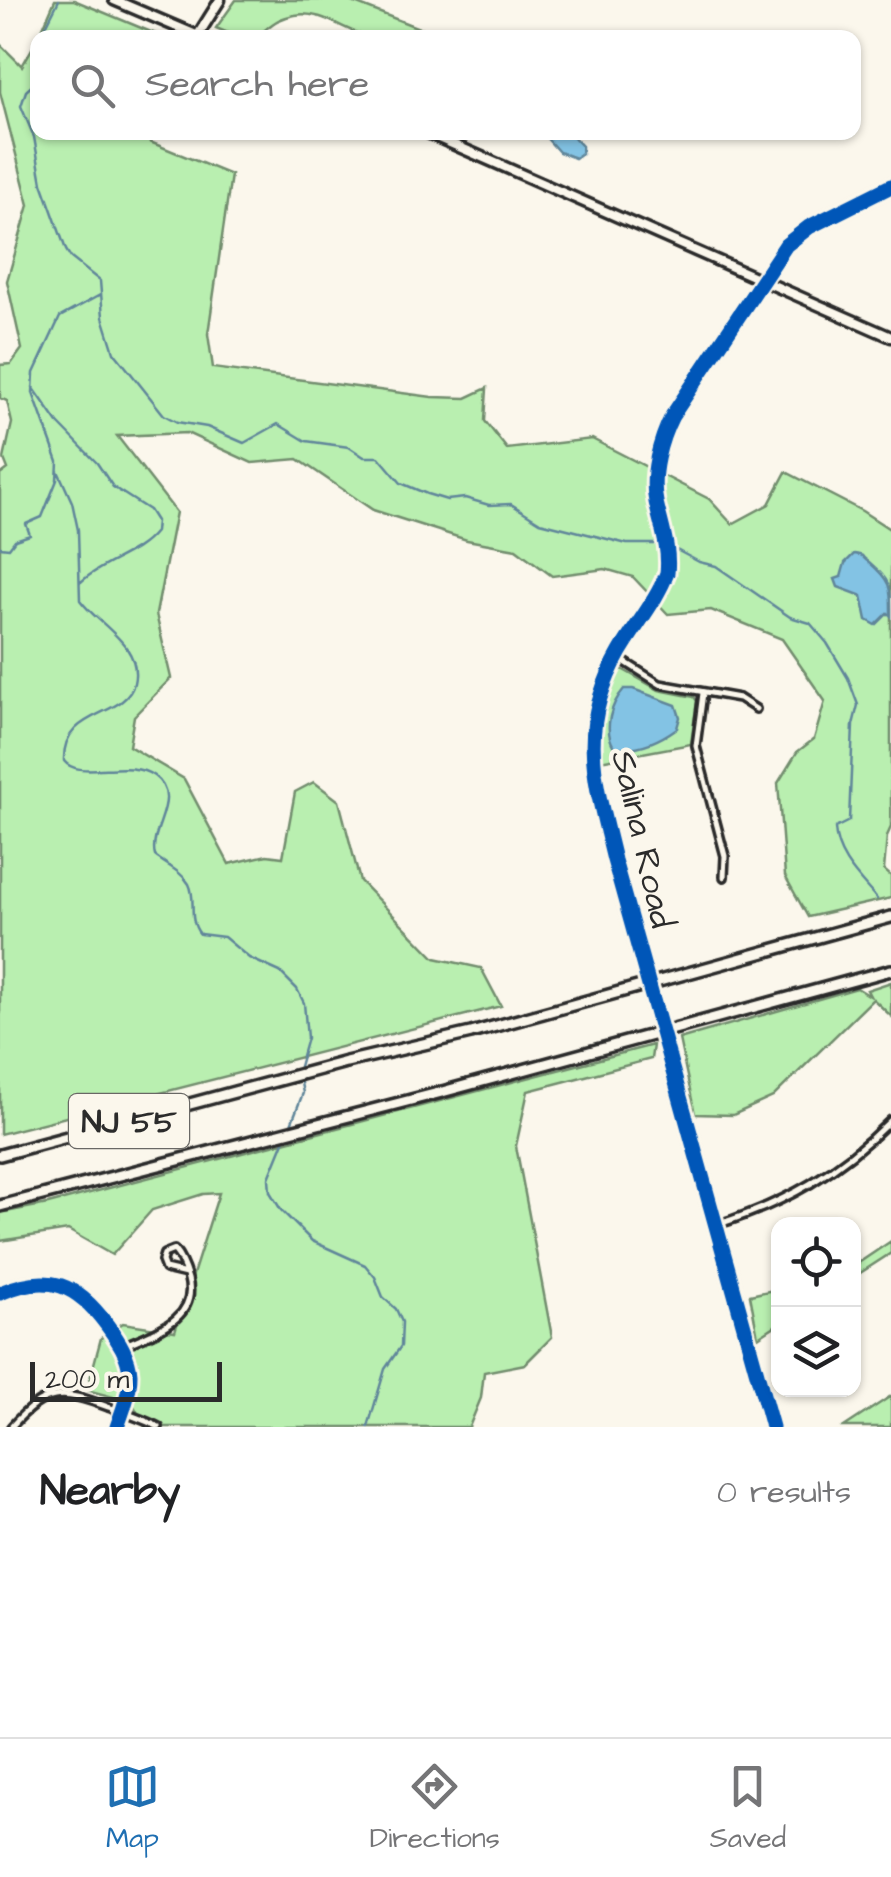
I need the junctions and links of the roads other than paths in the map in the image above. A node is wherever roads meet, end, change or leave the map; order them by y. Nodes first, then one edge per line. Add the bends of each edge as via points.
1 (114, 0) edge
2 (220, 0) edge
3 (186, 30) edge
4 (203, 30) edge
5 (442, 140) edge
6 (891, 186) edge
7 (759, 282) junction
8 (891, 338) edge
9 (617, 657) junction
10 (703, 693) junction
11 (756, 709) dead end
12 (724, 877) dead end
13 (891, 917) edge
14 (891, 970) edge
15 (891, 1120) edge
16 (0, 1154) edge
17 (0, 1206) edge
18 (716, 1225) junction
19 (186, 1274) junction
20 (0, 1293) edge
21 (121, 1347) junction
22 (122, 1412) junction
23 (14, 1425) edge
24 (117, 1427) edge
25 (160, 1427) edge
26 (772, 1427) edge

1 - 3 street
2 - 4 street
5 - 7 street
6 - 7 street, Salina Road via 797,236
7 - 8 street
7 - 9 street, Salina Road via 666,430 654,489 666,579
9 - 10 street via 660,684
9 - 18 street, Salina Road, bridge via 596,704 592,762
10 - 11 street via 739,698
10 - 12 street via 696,746 725,856
13 - 16 highway, NJ 55
14 - 17 highway, NJ 55
15 - 18 street via 847,1160 777,1204
18 - 26 street, Salina Road
19 - 19 street via 177,1253 166,1252 165,1269
19 - 21 street via 190,1299 184,1312
20 - 21 street via 30,1283 73,1290
21 - 22 street via 130,1371
22 - 23 street via 61,1394 37,1402
22 - 24 street
22 - 25 street

